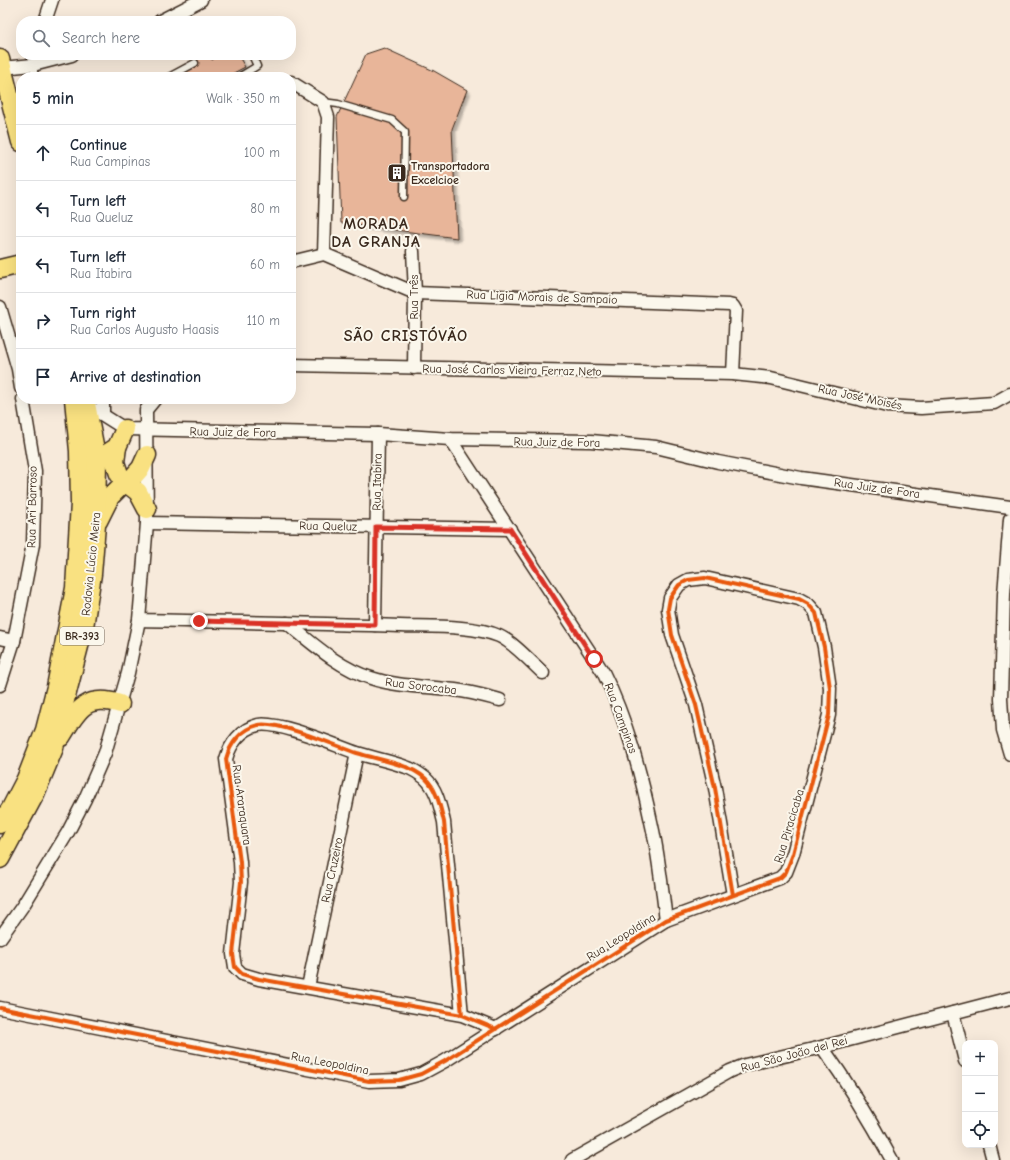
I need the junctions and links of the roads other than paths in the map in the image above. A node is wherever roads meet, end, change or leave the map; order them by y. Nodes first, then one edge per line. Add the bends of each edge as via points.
1 (52, 0) edge
2 (202, 0) edge
3 (47, 16) edge
4 (170, 16) edge
5 (34, 60) edge
6 (254, 60) edge
7 (195, 63) dead end
8 (1, 64) edge
9 (35, 72) edge
10 (178, 72) edge
11 (247, 72) edge
12 (296, 85) edge
13 (323, 102) junction
14 (16, 122) edge
15 (404, 197) dead end
16 (413, 251) dead end
17 (324, 254) junction
18 (296, 261) edge
19 (16, 266) edge
20 (0, 269) edge
21 (415, 293) junction
22 (0, 306) edge
23 (16, 362) edge
24 (296, 365) edge
25 (414, 368) junction
26 (733, 374) junction
27 (1010, 394) edge
28 (24, 404) edge
29 (87, 404) edge
30 (88, 404) edge
31 (91, 404) edge
32 (151, 404) edge
33 (125, 429) junction
34 (146, 430) junction
35 (378, 434) junction
36 (450, 440) junction
37 (117, 447) junction
38 (147, 455) junction
39 (97, 460) junction
40 (125, 482) junction
41 (1010, 507) edge
42 (147, 516) junction
43 (1010, 519) edge
44 (96, 525) junction
45 (376, 527) junction
46 (510, 529) junction
47 (75, 588) junction
48 (140, 620) junction
49 (287, 623) junction
50 (375, 625) junction
51 (0, 638) edge
52 (14, 641) junction
53 (543, 673) dead end
54 (0, 684) edge
55 (1006, 697) edge
56 (500, 700) dead end
57 (120, 704) junction
58 (54, 748) junction
59 (357, 753) junction
60 (1010, 754) edge
61 (0, 824) edge
62 (0, 858) edge
63 (733, 895) junction
64 (666, 920) junction
65 (0, 938) edge
66 (308, 987) junction
67 (1010, 998) edge
68 (0, 1008) edge
69 (953, 1013) junction
70 (462, 1015) junction
71 (496, 1029) junction
72 (822, 1047) junction
73 (962, 1049) edge
74 (990, 1148) edge
75 (572, 1160) edge
76 (892, 1160) edge
77 (993, 1160) edge

1 - 3 street
2 - 4 street
5 - 8 street
5 - 9 lane
6 - 11 lane via 257,66
7 - 10 lane
8 - 14 main road
12 - 13 street
13 - 15 lane via 392,120 406,132
13 - 17 street via 328,117
16 - 21 street, Rua Três
17 - 18 street
17 - 21 street, Rua Ligia Morais de Sampaio
19 - 20 main road
21 - 25 street, Rua Três
21 - 26 street, Rua Ligia Morais de Sampaio via 729,305 736,311
22 - 23 street
24 - 25 street, Rua José Carlos Vieira Ferraz Neto
25 - 26 street, Rua José Carlos Vieira Ferraz Neto
26 - 27 street, Rua José Moisés via 771,378 887,406 921,408 994,403
28 - 52 street, Rua Ari Barroso via 35,471 33,544
29 - 47 main road, Rodovia Lúcio Meira / BR-393 via 79,452 80,503
30 - 39 main road, Rodovia Lúcio Meira / BR-393
31 - 33 street
32 - 34 street via 146,410
33 - 34 street, Rua Juiz de Fora
33 - 37 main road
34 - 35 street, Rua Juiz de Fora
34 - 38 street
35 - 36 street, Rua Juiz de Fora
35 - 45 street, Rua Itabira
36 - 41 street, Rua Juiz de Fora via 591,441 656,447 801,478
36 - 46 street, Rua Campinas
37 - 39 main road
37 - 40 main road via 115,462
38 - 40 main road via 141,468
38 - 42 street
39 - 44 main road, Rodovia Lúcio Meira / BR-393
39 - 47 main road via 90,482 86,556
40 - 42 main road via 138,492
40 - 44 main road via 110,497
42 - 45 street, Rua Queluz
42 - 48 street
43 - 55 street via 1004,594
44 - 58 main road, Rodovia Lúcio Meira / BR-393 via 84,627
45 - 46 street, Rua Queluz
45 - 50 street, Rua Itabira
46 - 64 street, Rua Campinas via 603,672 616,699 636,761 652,827
47 - 61 main road, Rodovia Lúcio Meira / BR-393 via 45,730 26,779
48 - 49 street
48 - 57 street
49 - 50 street
49 - 56 street, Rua Sorocaba via 345,667 370,678 394,684 475,693
50 - 53 street via 487,632 500,636
51 - 52 street
52 - 54 street, Rua Ari Barroso
55 - 60 street via 1004,730
57 - 58 main road via 101,700 83,707 76,713
57 - 65 street via 105,753 85,799 24,904
58 - 62 main road, Rodovia Lúcio Meira / BR-393 via 35,794
59 - 66 street, Rua Cruzeiro
59 - 66 street, Rua Araraquara via 267,724 247,729 228,749 226,759 240,868 233,954 235,967 242,974
59 - 70 street, Rua Araraquara via 407,767 424,777 439,800 444,822
63 - 63 street, Rua Piracicaba via 780,878 786,872 829,716 830,688 816,613 808,604 799,599 705,578 688,580 679,585 670,598 668,609 672,635 696,705 715,788
63 - 64 street, Rua Leopoldina
64 - 71 street, Rua Leopoldina
66 - 70 street, Rua Araraquara
67 - 69 street, Rua São João del Rei
68 - 71 street, Rua Leopoldina via 369,1081 399,1080 421,1074
69 - 72 street, Rua São João del Rei
69 - 73 street
70 - 71 street, Rua Araraquara
72 - 75 street, Rua São João del Rei via 745,1065 730,1071
72 - 76 street via 842,1074
74 - 77 street

